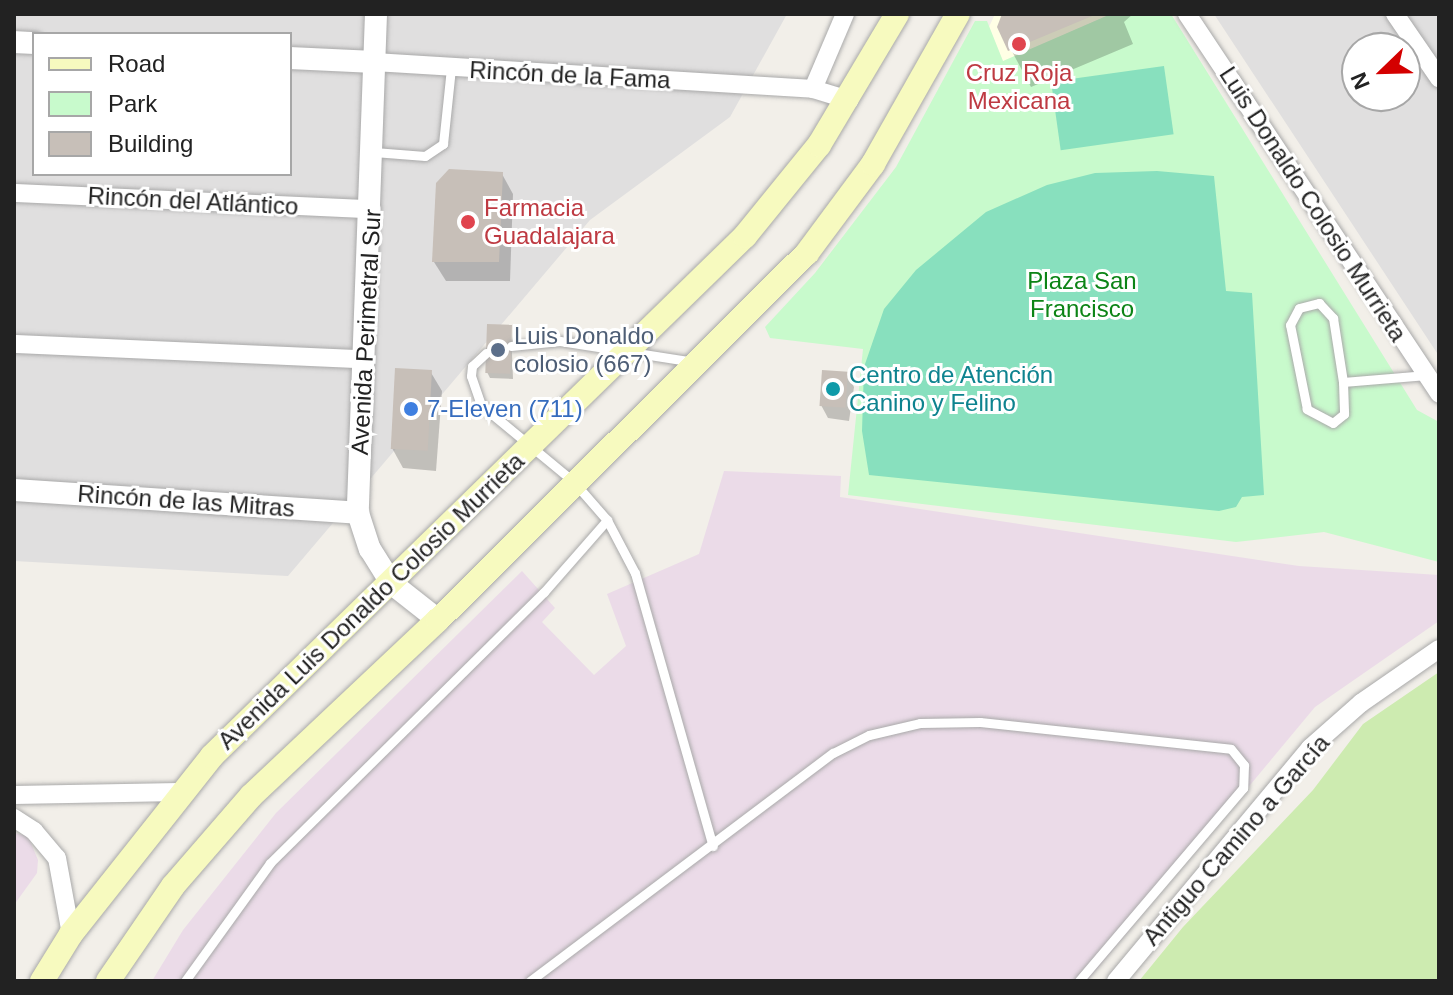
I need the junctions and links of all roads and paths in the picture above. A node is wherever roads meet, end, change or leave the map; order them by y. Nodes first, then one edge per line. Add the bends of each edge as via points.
1 (376, 14) edge
2 (845, 14) edge
3 (897, 14) edge
4 (958, 14) edge
5 (1187, 14) edge
6 (1395, 14) edge
7 (292, 58) edge
8 (374, 62) junction
9 (451, 68) junction
10 (1439, 78) edge
11 (813, 89) junction
12 (849, 100) junction
13 (374, 152) junction
14 (14, 193) edge
15 (372, 209) junction
16 (14, 344) edge
17 (511, 346) dead end
18 (630, 352) junction
19 (486, 353) dead end
20 (364, 359) junction
21 (696, 362) junction
22 (1427, 375) junction
23 (1343, 382) junction
24 (1439, 394) edge
25 (533, 444) junction
26 (573, 481) junction
27 (14, 490) edge
28 (358, 513) junction
29 (607, 520) junction
30 (391, 583) junction
31 (438, 620) junction
32 (1439, 649) edge
33 (179, 792) junction
34 (14, 795) edge
35 (14, 818) edge
36 (713, 846) junction
37 (71, 934) junction
38 (42, 981) edge
39 (108, 981) edge
40 (185, 981) edge
41 (530, 981) edge
42 (1079, 981) edge
43 (1116, 981) edge

1 - 8 street, Avenida Perimetral Sur
2 - 11 street
3 - 12 main road, Avenida Luis Donaldo Colosio Murrieta
4 - 21 main road via 873,164 807,253
5 - 22 street, Luis Donaldo Colosio Murrieta
6 - 10 street
7 - 8 street, Rincón de la Fama
8 - 9 street, Rincón de la Fama
8 - 13 street, Avenida Perimetral Sur
9 - 11 street, Rincón de la Fama
9 - 13 lane via 443,144 425,156
11 - 12 street, Rincón de la Fama
12 - 18 main road, Avenida Luis Donaldo Colosio Murrieta via 745,236
13 - 15 street, Avenida Perimetral Sur
14 - 15 street, Rincón del Atlántico
15 - 20 street, Avenida Perimetral Sur
16 - 20 street
17 - 18 lane via 560,341
18 - 21 lane
18 - 25 main road, Avenida Luis Donaldo Colosio Murrieta
19 - 25 lane via 472,366 471,376 481,405
20 - 28 street, Avenida Perimetral Sur
21 - 26 main road
22 - 23 lane
22 - 24 street, Luis Donaldo Colosio Murrieta
23 - 23 lane via 1333,318 1319,303 1299,308 1290,325 1311,415 1341,420
25 - 26 lane
25 - 30 main road, Avenida Luis Donaldo Colosio Murrieta
26 - 29 lane
26 - 31 main road
27 - 28 street, Rincón de las Mitras
28 - 30 street, Avenida Perimetral Sur via 370,549
29 - 36 lane via 635,573
29 - 40 lane via 544,592 270,863
30 - 31 street, Avenida Perimetral Sur
30 - 33 main road, Avenida Luis Donaldo Colosio Murrieta
31 - 39 main road via 251,796 173,886
32 - 43 street, Antiguo Camino a García via 1361,703 1310,748
33 - 34 street
33 - 37 main road, Avenida Luis Donaldo Colosio Murrieta
35 - 37 street via 34,831 57,858
36 - 41 lane
36 - 42 lane via 833,753 869,735 920,723 980,722 1231,749 1244,765 1243,788
37 - 38 main road, Avenida Luis Donaldo Colosio Murrieta

